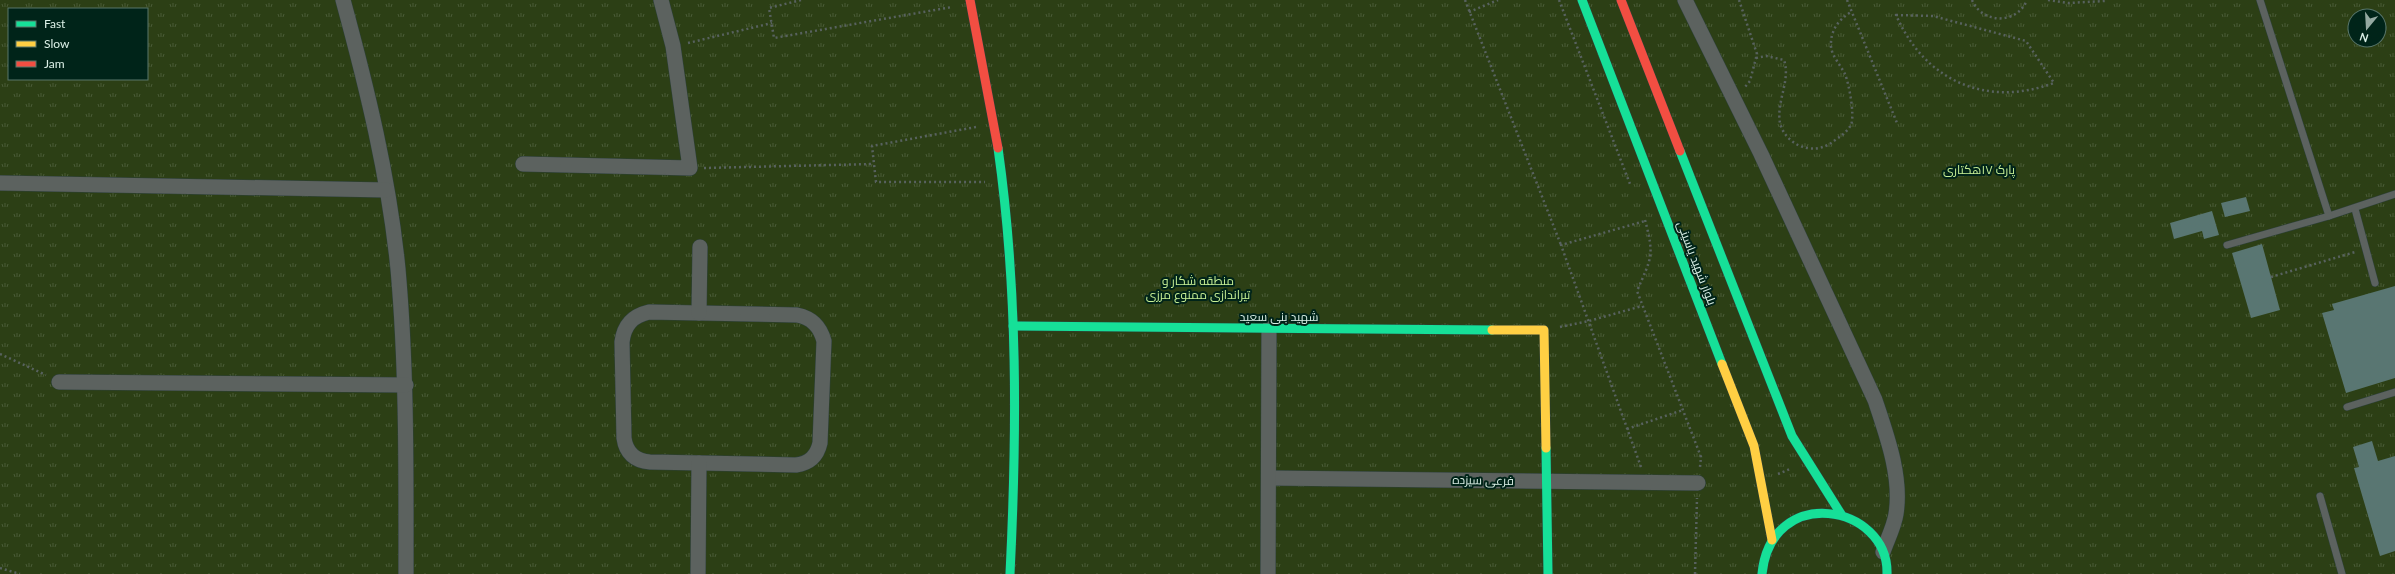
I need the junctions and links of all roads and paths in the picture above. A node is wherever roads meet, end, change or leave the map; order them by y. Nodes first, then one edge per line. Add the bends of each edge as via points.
1 (343, 0) edge
2 (661, 0) edge
3 (801, 0) edge
4 (1464, 0) edge
5 (1498, 0) edge
6 (1559, 0) edge
7 (1582, 0) edge
8 (1621, 0) edge
9 (1685, 0) edge
10 (1739, 0) edge
11 (1847, 0) edge
12 (1972, 0) edge
13 (2027, 0) edge
14 (2048, 0) edge
15 (2260, 0) edge
16 (2105, 1) edge
17 (970, 2) edge
18 (1469, 12) junction
19 (1851, 12) junction
20 (772, 24) junction
21 (673, 46) junction
22 (1756, 58) junction
23 (2054, 83) joint
24 (1735, 100) junction
25 (1897, 123) dead end
26 (993, 124) junction
27 (523, 164) dead end
28 (873, 164) junction
29 (690, 168) junction
30 (1001, 182) junction
31 (0, 183) edge
32 (386, 190) junction
33 (1634, 192) dead end
34 (2395, 194) edge
35 (2355, 209) junction
36 (1642, 214) dead end
37 (2329, 216) junction
38 (1645, 221) junction
39 (1561, 245) junction
40 (2227, 245) dead end
41 (700, 247) dead end
42 (2366, 250) junction
43 (2271, 277) dead end
44 (2375, 283) dead end
45 (1642, 306) junction
46 (699, 313) junction
47 (1589, 322) junction
48 (1013, 326) junction
49 (1270, 328) junction
50 (1544, 330) junction
51 (0, 354) edge
52 (59, 382) joint
53 (406, 385) junction
54 (2395, 392) edge
55 (2347, 407) dead end
56 (1683, 410) junction
57 (1627, 429) junction
58 (1807, 461) junction
59 (699, 463) junction
60 (1760, 477) junction
61 (1269, 478) junction
62 (1546, 481) junction
63 (1646, 482) junction
64 (1698, 483) junction
65 (2320, 496) dead end
66 (1840, 514) junction
67 (1772, 540) junction
68 (1883, 552) junction
69 (1764, 558) junction
70 (0, 568) edge
71 (20, 574) edge
72 (406, 574) edge
73 (698, 574) edge
74 (1010, 574) edge
75 (1268, 574) edge
76 (1548, 574) edge
77 (1696, 574) edge
78 (1752, 574) edge
79 (1762, 574) edge
80 (1887, 574) edge
81 (2342, 574) edge

1 - 32 street via 366,84
2 - 21 street
3 - 20 path via 769,8
4 - 18 path
5 - 18 path
6 - 33 path
7 - 60 main road, بلوار شهید یاسینی via 1754,446
8 - 58 main road, بلوار شهید یاسینی via 1792,436
9 - 24 street
10 - 22 path via 1757,54
11 - 19 path
12 - 13 path via 1980,11 1996,18 2014,15 2021,10
14 - 16 path via 2082,3
15 - 37 lane
17 - 20 path via 774,38
17 - 26 main road
18 - 39 path
19 - 22 path via 1841,19 1832,33 1831,48 1845,75 1852,105 1851,124 1844,134 1828,146 1800,147 1790,140 1780,124 1780,110 1788,70 1784,60 1766,56
19 - 25 path
20 - 21 path
21 - 29 street
22 - 24 path via 1750,82
23 - 23 path via 2025,92 2010,93 1995,93 1965,86 1940,72 1923,58 1906,35 1896,15 1933,16 2026,41
24 - 68 street via 1875,400 1887,438 1898,491 1896,515
26 - 28 path via 872,146
26 - 30 main road
27 - 29 street
28 - 29 path
28 - 30 path via 876,182
30 - 48 main road via 1008,234
31 - 32 street
32 - 53 street via 398,268
34 - 35 lane
35 - 37 lane
35 - 42 lane
36 - 38 path
37 - 40 lane
38 - 39 path
38 - 45 path via 1652,251 1637,291
39 - 47 path
41 - 46 street
42 - 43 path
42 - 44 lane
45 - 47 path
45 - 56 path
46 - 59 street via 640,314 627,325 622,342 624,438 629,453 642,462
46 - 59 street via 805,316 818,326 824,341 820,443 815,456 796,465
47 - 50 path
47 - 57 path
48 - 49 main road, شهید بنی سعید
48 - 74 main road via 1015,480
49 - 50 main road, شهید بنی سعید
49 - 61 street
50 - 62 main road
51 - 52 path
52 - 53 street
53 - 72 street
54 - 55 lane
56 - 57 path
56 - 64 path via 1701,457
57 - 63 path
58 - 60 path via 1784,473
58 - 66 main road, بلوار شهید یاسینی
59 - 73 street
60 - 67 main road, بلوار شهید یاسینی
61 - 62 street, فرعی سیزده
61 - 75 street
62 - 63 street, فرعی سیزده
62 - 76 main road
63 - 64 street, فرعی سیزده
64 - 77 path
65 - 81 lane
66 - 67 main road via 1821,512 1802,515 1785,525
66 - 68 main road via 1863,526 1873,535
67 - 69 main road
68 - 80 main road
69 - 78 main road
69 - 79 main road
70 - 71 path

